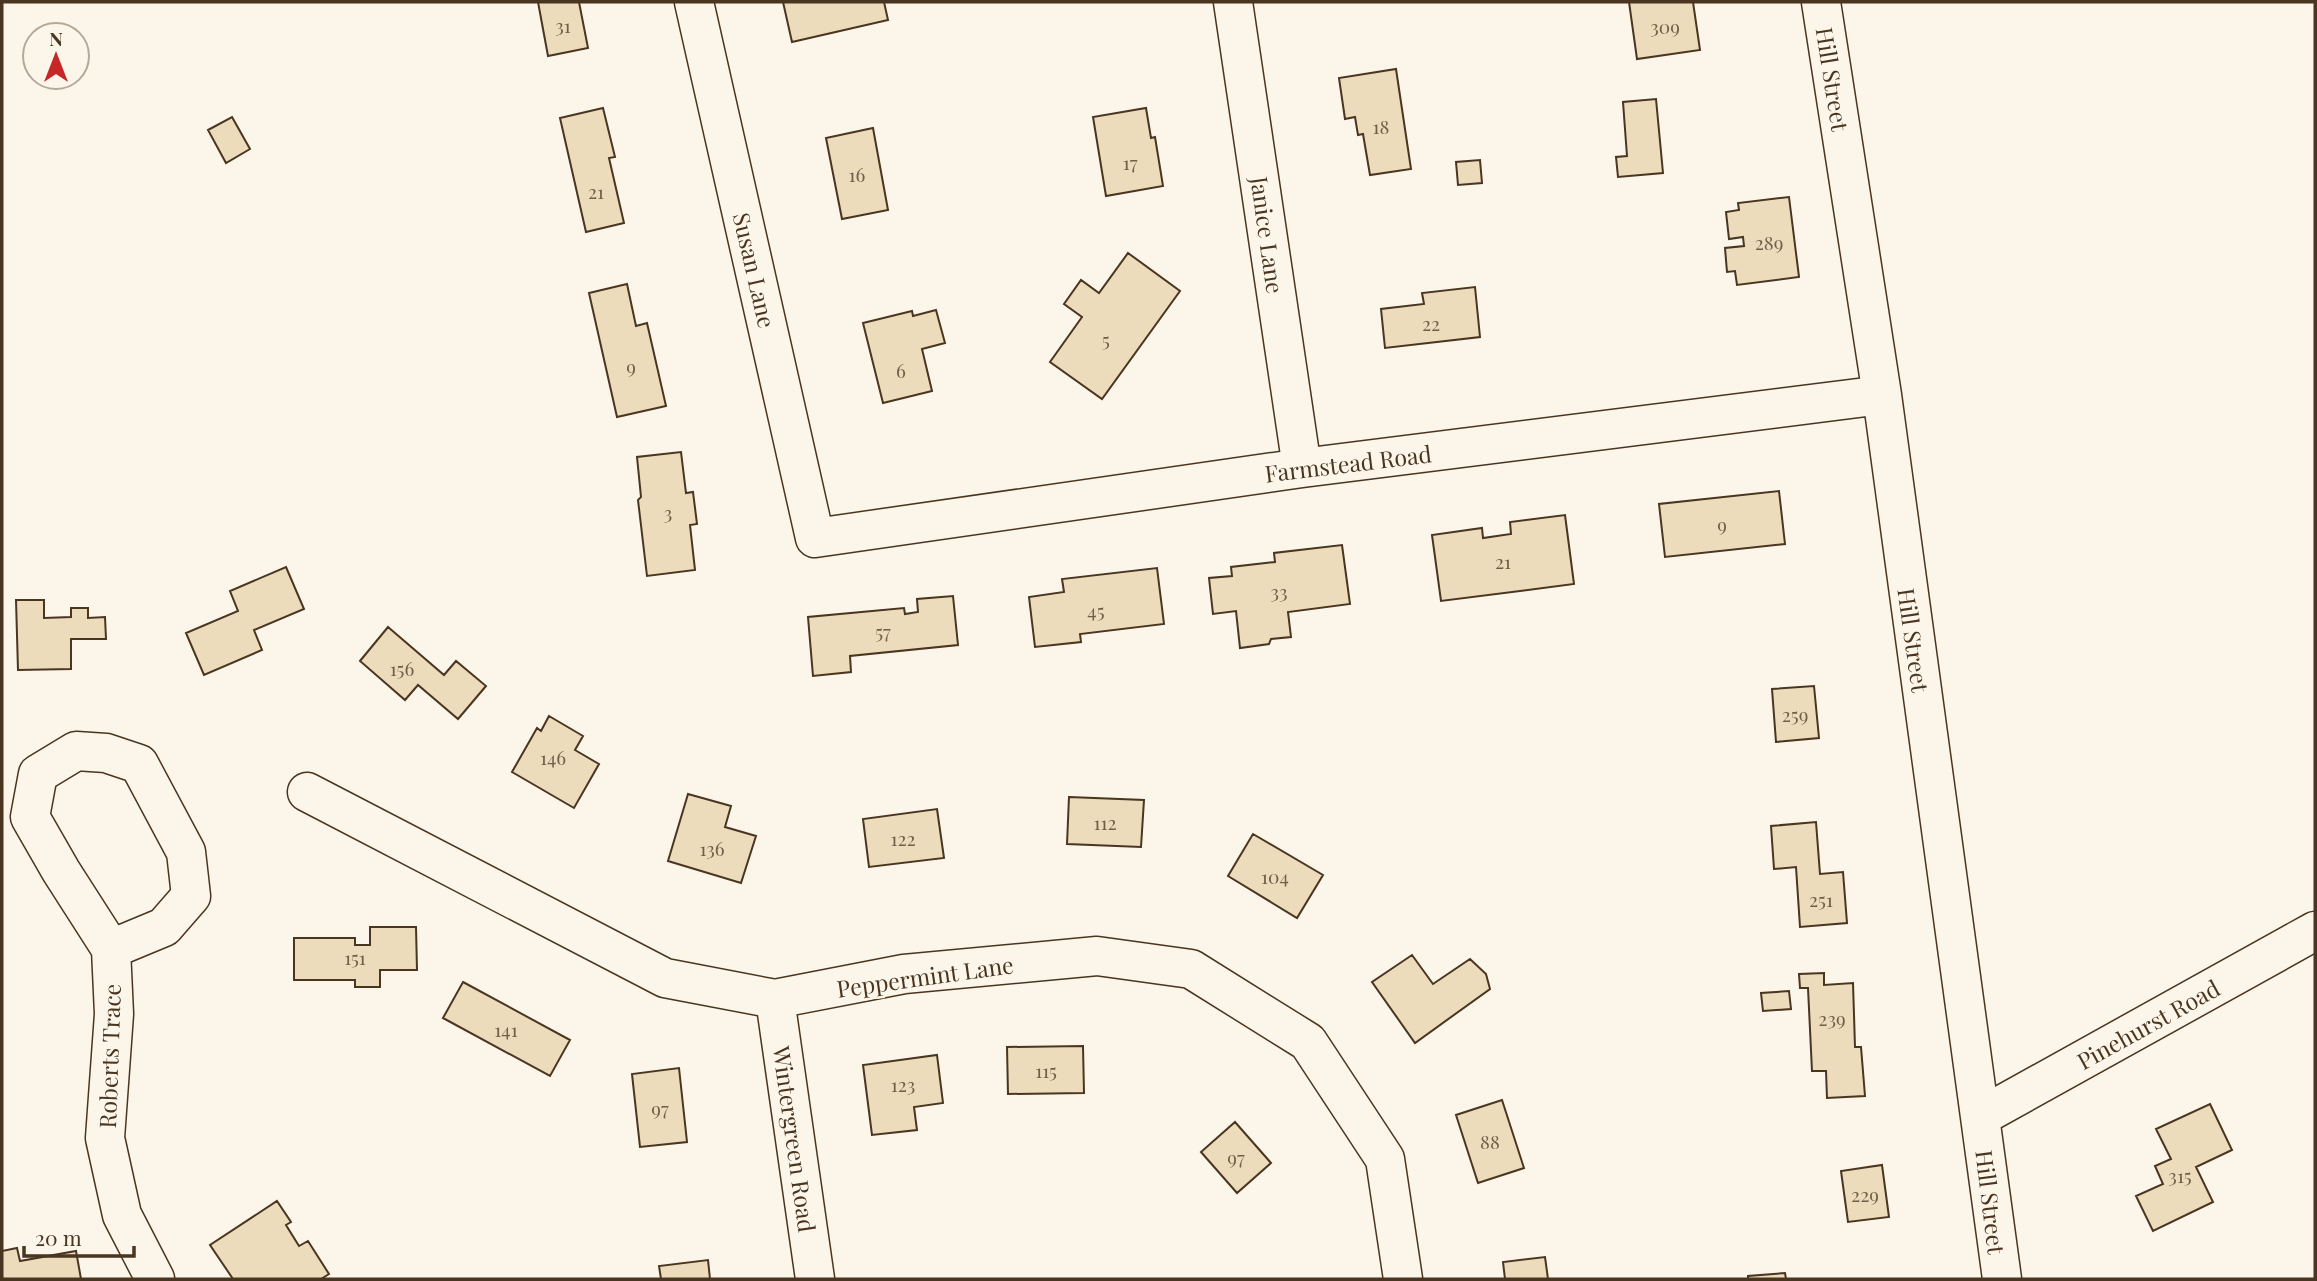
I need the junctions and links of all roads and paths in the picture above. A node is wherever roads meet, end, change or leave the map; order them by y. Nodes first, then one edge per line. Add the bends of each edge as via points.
1 (694, 2) edge
2 (1233, 2) edge
3 (1821, 2) edge
4 (1882, 395) junction
5 (1302, 468) junction
6 (815, 538) joint
7 (307, 792) dead end
8 (2315, 931) edge
9 (111, 949) junction
10 (775, 999) junction
11 (1980, 1117) junction
12 (155, 1279) edge
13 (816, 1279) edge
14 (1403, 1279) edge
15 (2002, 1279) edge

1 - 6 street, Susan Lane
2 - 5 street, Janice Lane
3 - 4 street, Hill Street
4 - 5 street, Farmstead Road
4 - 11 street, Hill Street
5 - 6 street, Farmstead Road
7 - 10 street, Peppermint Lane via 665,978
8 - 11 street, Pinehurst Road
9 - 9 street, Roberts Trace via 30,817 38,774 76,751 106,753 139,764 186,852 191,895 164,927
9 - 12 street, Roberts Trace via 114,1014 105,1138 122,1215
10 - 13 street, Wintergreen Road
10 - 14 street, Peppermint Lane via 904,974 1097,956 1191,969 1308,1042 1385,1159
11 - 15 street, Hill Street

